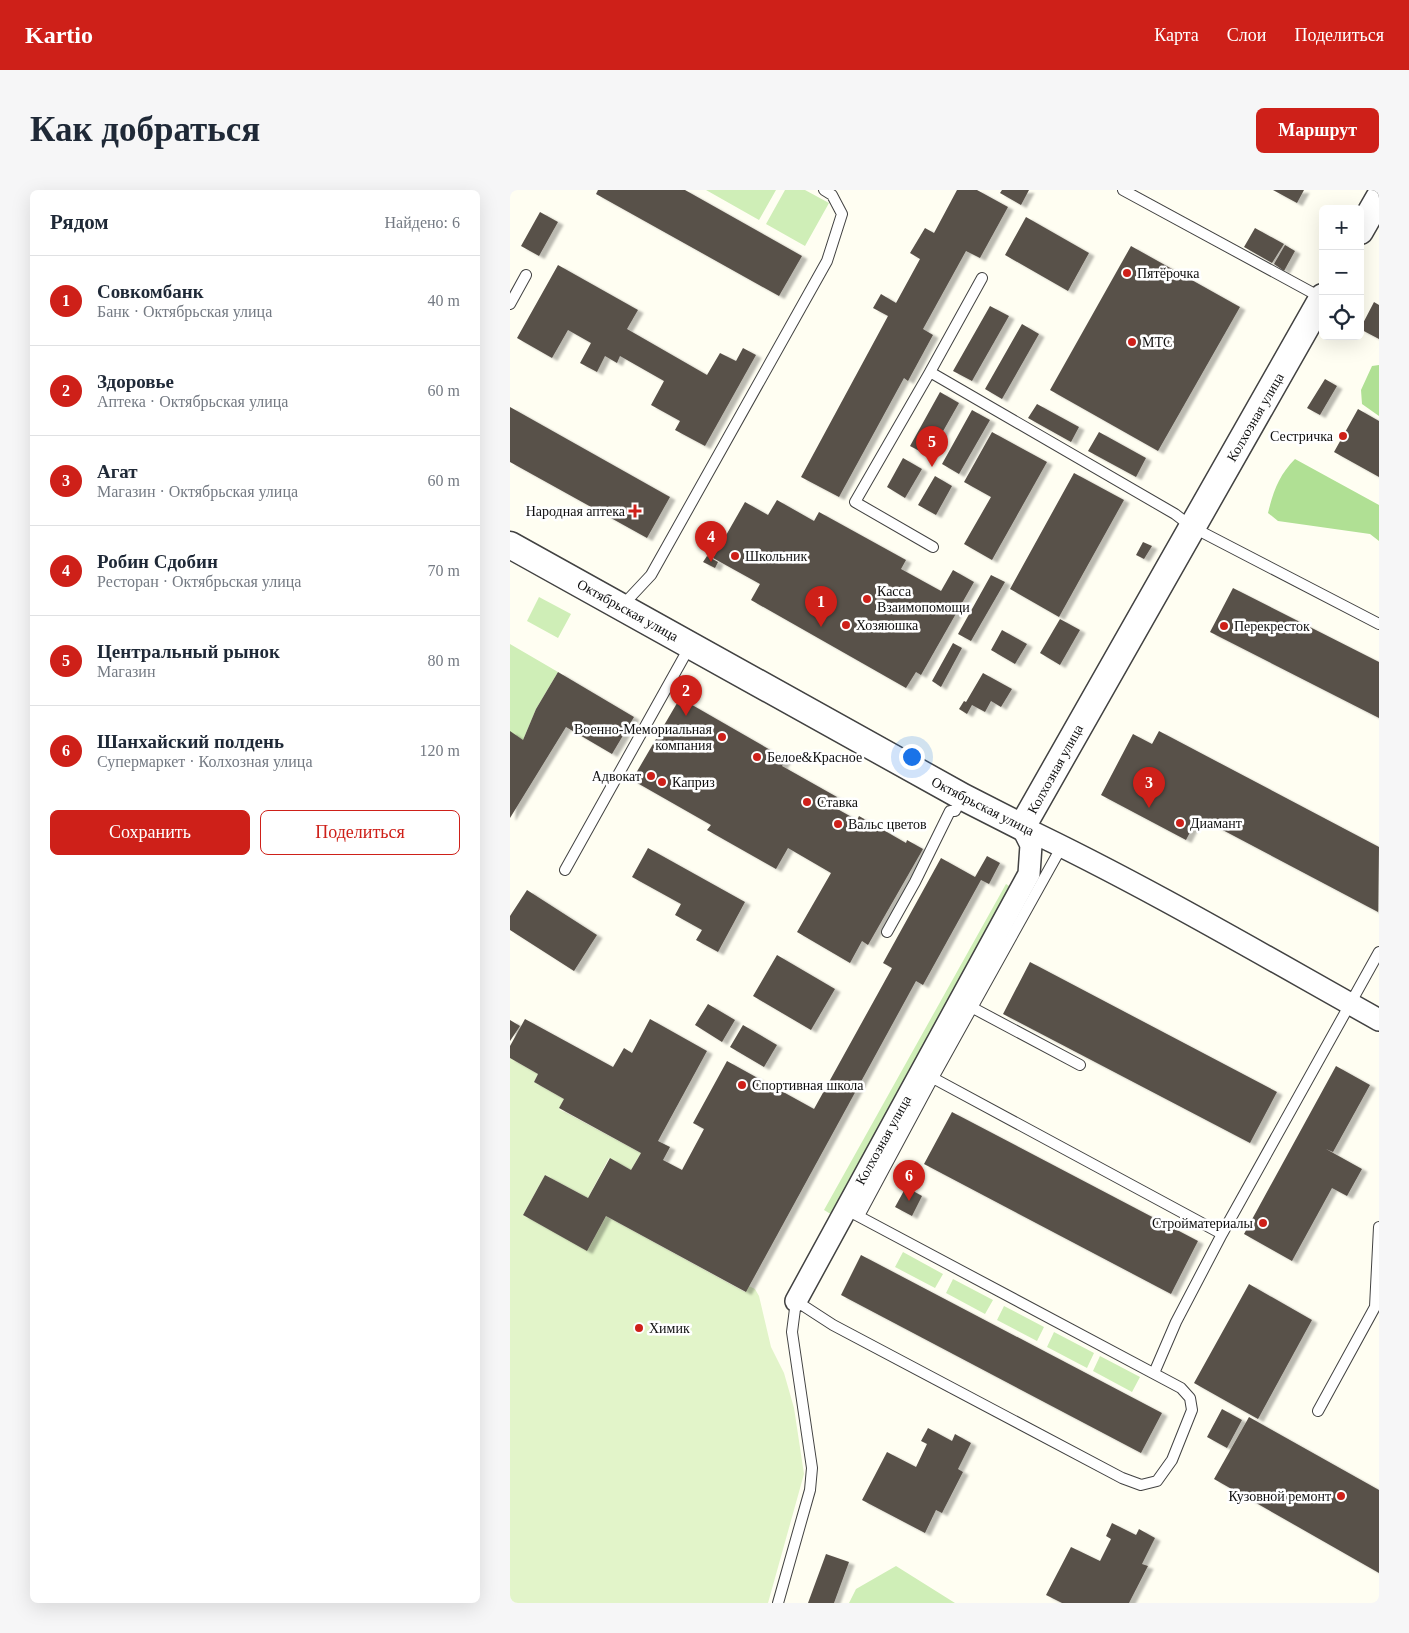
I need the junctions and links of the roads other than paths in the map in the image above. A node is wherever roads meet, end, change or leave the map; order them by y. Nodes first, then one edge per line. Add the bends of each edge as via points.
1 (824, 190) edge
2 (1123, 190) edge
3 (1379, 198) edge
4 (1364, 224) edge
5 (526, 275) dead end
6 (982, 278) dead end
7 (1319, 296) edge
8 (1319, 303) edge
9 (510, 304) edge
10 (930, 372) junction
11 (1192, 527) junction
12 (510, 544) edge
13 (933, 548) dead end
14 (622, 606) junction
15 (1379, 624) edge
16 (691, 645) junction
17 (962, 797) junction
18 (1022, 827) junction
19 (1062, 846) junction
20 (565, 870) dead end
21 (887, 932) dead end
22 (1379, 952) edge
23 (1350, 1004) junction
24 (973, 1008) junction
25 (1379, 1020) edge
26 (1080, 1065) dead end
27 (933, 1078) junction
28 (852, 1213) junction
29 (1379, 1227) edge
30 (1222, 1234) junction
31 (796, 1301) junction
32 (1154, 1373) junction
33 (1318, 1411) dead end
34 (778, 1603) edge

1 - 14 lane via 832,195 842,214 826,261 651,575
2 - 7 lane
3 - 4 street
5 - 9 lane
6 - 10 lane
8 - 11 street, Колхозная улица
10 - 11 lane via 1175,514
10 - 13 lane via 855,502
11 - 15 lane
11 - 18 street, Колхозная улица
12 - 14 street, Октябрьская улица
14 - 16 street, Октябрьская улица
16 - 17 street, Октябрьская улица
16 - 20 lane
17 - 18 street, Октябрьская улица
17 - 21 lane via 955,811 950,811
18 - 19 street, Октябрьская улица
18 - 28 street, Колхозная улица via 1031,845 1030,874
19 - 23 street, Октябрьская улица
19 - 24 lane
22 - 23 lane
23 - 25 street, Октябрьская улица
23 - 30 lane
24 - 26 lane
24 - 27 lane
27 - 28 lane
27 - 30 lane
28 - 31 street, Колхозная улица
28 - 32 lane
29 - 33 lane via 1375,1307
30 - 32 lane via 1176,1322
31 - 32 lane via 833,1325 1122,1478 1141,1485 1157,1481 1172,1460 1192,1410 1190,1398 1181,1388
31 - 34 lane via 792,1332 812,1468 810,1490

